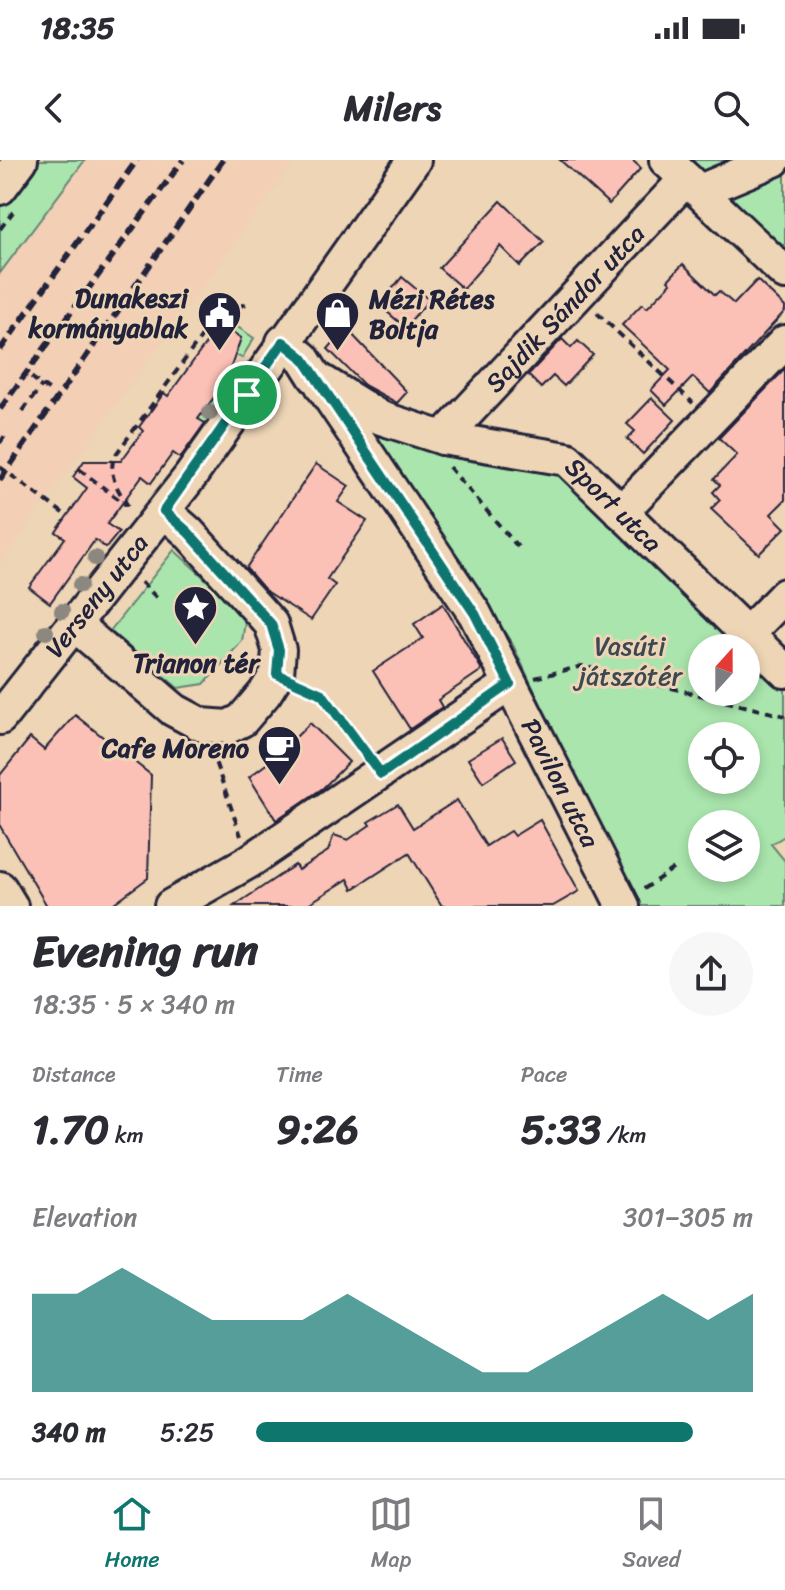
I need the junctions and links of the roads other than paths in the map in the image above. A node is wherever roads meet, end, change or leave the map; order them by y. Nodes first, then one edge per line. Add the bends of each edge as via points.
1 (21, 160) edge
2 (414, 160) edge
3 (774, 160) edge
4 (684, 177) edge
5 (0, 188) edge
6 (785, 273) edge
7 (283, 342) junction
8 (785, 342) edge
9 (315, 377) junction
10 (445, 451) junction
11 (164, 511) junction
12 (621, 512) junction
13 (785, 595) edge
14 (74, 624) junction
15 (747, 634) joint
16 (760, 647) edge
17 (785, 671) edge
18 (510, 684) junction
19 (0, 718) edge
20 (0, 888) edge
21 (620, 905) edge
22 (11, 906) edge
23 (171, 906) edge

1 - 5 street
2 - 7 street, Verseny utca
3 - 4 street
4 - 6 street
4 - 10 street, Sajdik Sándor utca
7 - 9 street, Sport utca
7 - 11 street, Verseny utca
8 - 12 street
9 - 10 street, Sport utca
9 - 18 street, Pavilon utca via 475,614
10 - 12 street, Sport utca via 567,459
11 - 14 street, Verseny utca
11 - 14 street via 271,624 279,650 277,674 265,693 242,720 228,727 202,725 174,710
12 - 15 street, Sport utca
13 - 15 street
14 - 19 street, Verseny utca
16 - 17 street, Sport utca
18 - 21 street, Pavilon utca
18 - 23 street via 250,861
20 - 22 street

